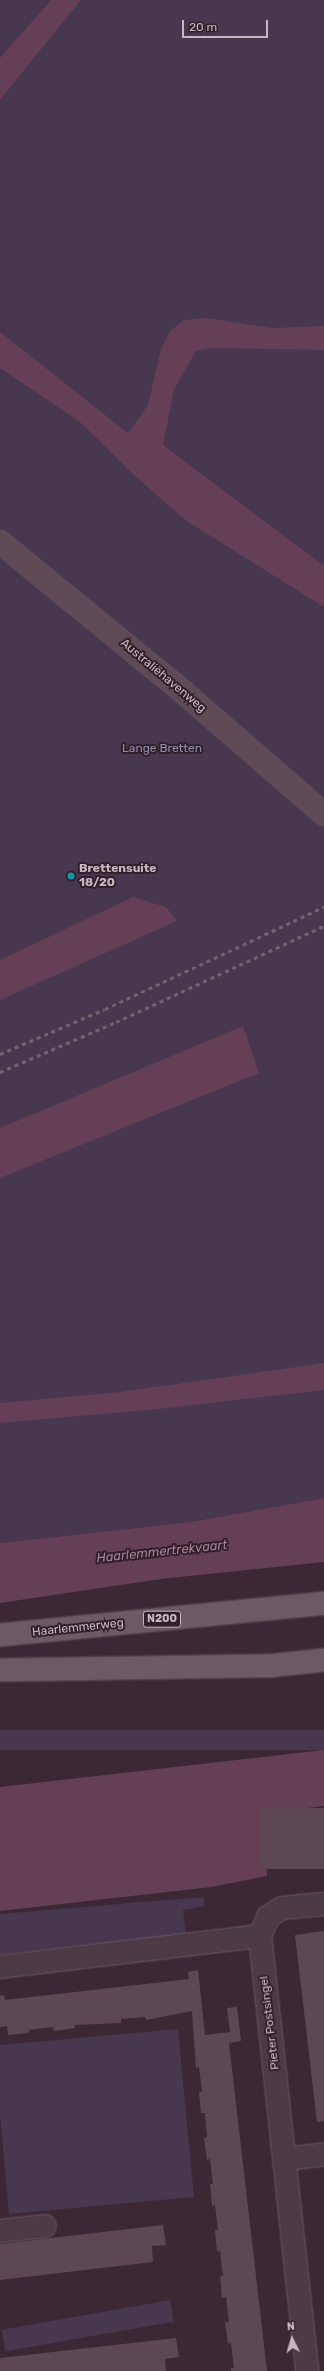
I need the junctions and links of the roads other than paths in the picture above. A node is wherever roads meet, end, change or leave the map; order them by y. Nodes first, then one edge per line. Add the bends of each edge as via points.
1 (0, 542) edge
2 (324, 814) edge
3 (324, 1603) edge
4 (0, 1635) edge
5 (324, 1660) edge
6 (0, 1670) edge
7 (324, 1904) edge
8 (260, 1936) junction
9 (0, 1967) edge
10 (324, 2154) edge
11 (286, 2159) junction
12 (45, 2226) dead end
13 (0, 2231) edge
14 (307, 2371) edge

1 - 2 street, Australiëhavenweg via 183,692
3 - 4 main road, Haarlemmerweg / N200
5 - 6 main road via 268,1666
7 - 8 street via 282,1908 268,1918
8 - 9 street
8 - 11 street, Pieter Postsingel
10 - 11 street
11 - 14 street, Pieter Postsingel
12 - 13 street

